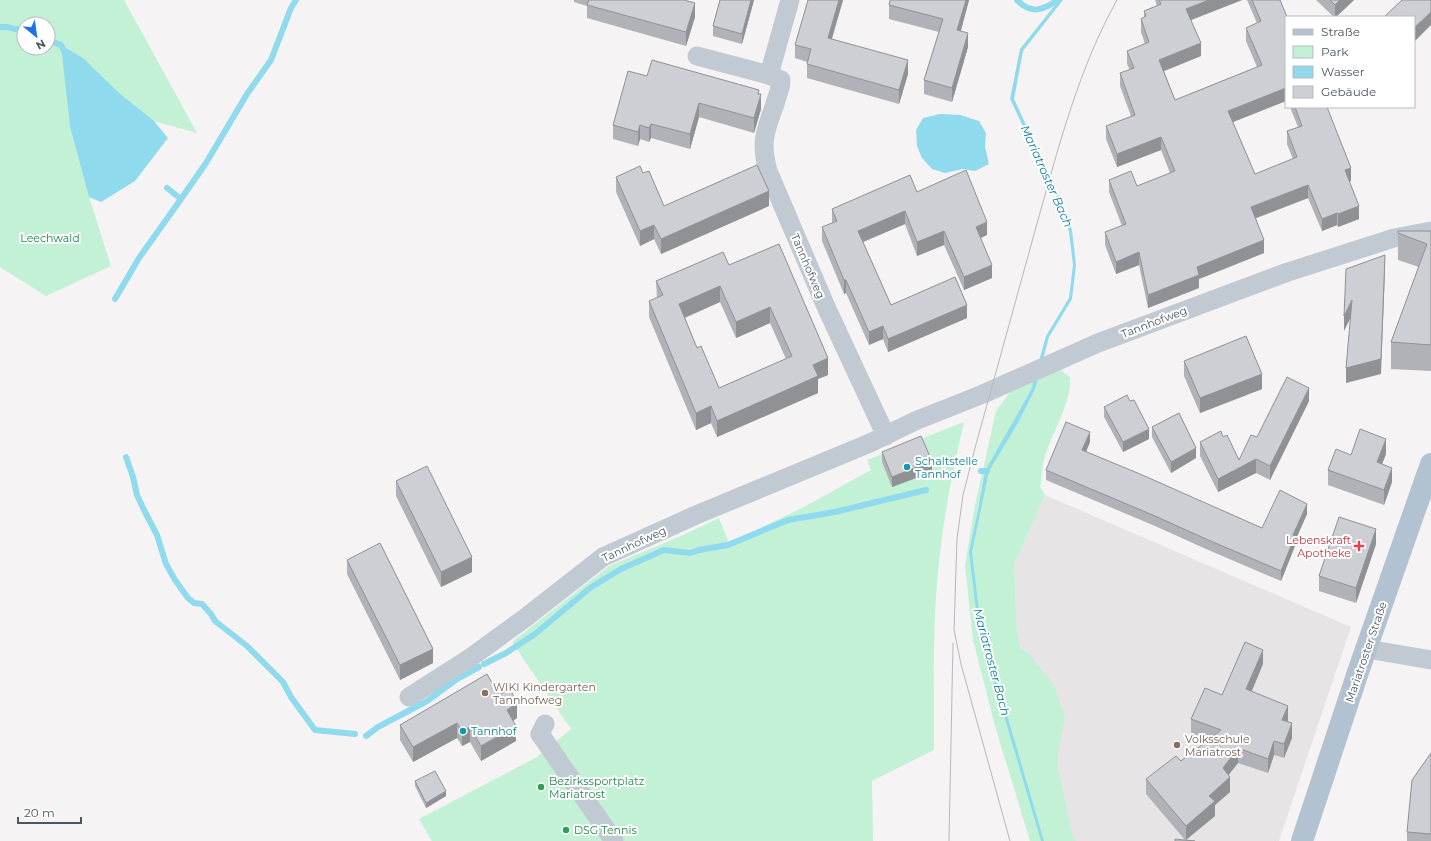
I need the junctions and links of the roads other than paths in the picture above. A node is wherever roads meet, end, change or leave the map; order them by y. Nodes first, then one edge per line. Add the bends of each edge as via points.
1 (790, 0) edge
2 (697, 56) dead end
3 (769, 75) junction
4 (1431, 230) edge
5 (886, 436) junction
6 (1431, 464) edge
7 (1367, 649) junction
8 (1431, 660) edge
9 (409, 697) dead end
10 (545, 724) dead end
11 (614, 841) edge
12 (1302, 841) edge

1 - 3 street
2 - 3 street
3 - 5 street, Tannhofweg via 781,80 764,133 763,154 768,171 827,309
4 - 5 street, Tannhofweg via 1394,238 1288,272 1098,343 915,421
5 - 9 street, Tannhofweg via 696,515 603,557 470,658
6 - 7 main road, Mariatroster Straße
7 - 8 street
7 - 12 main road, Mariatroster Straße
10 - 11 street via 540,734

